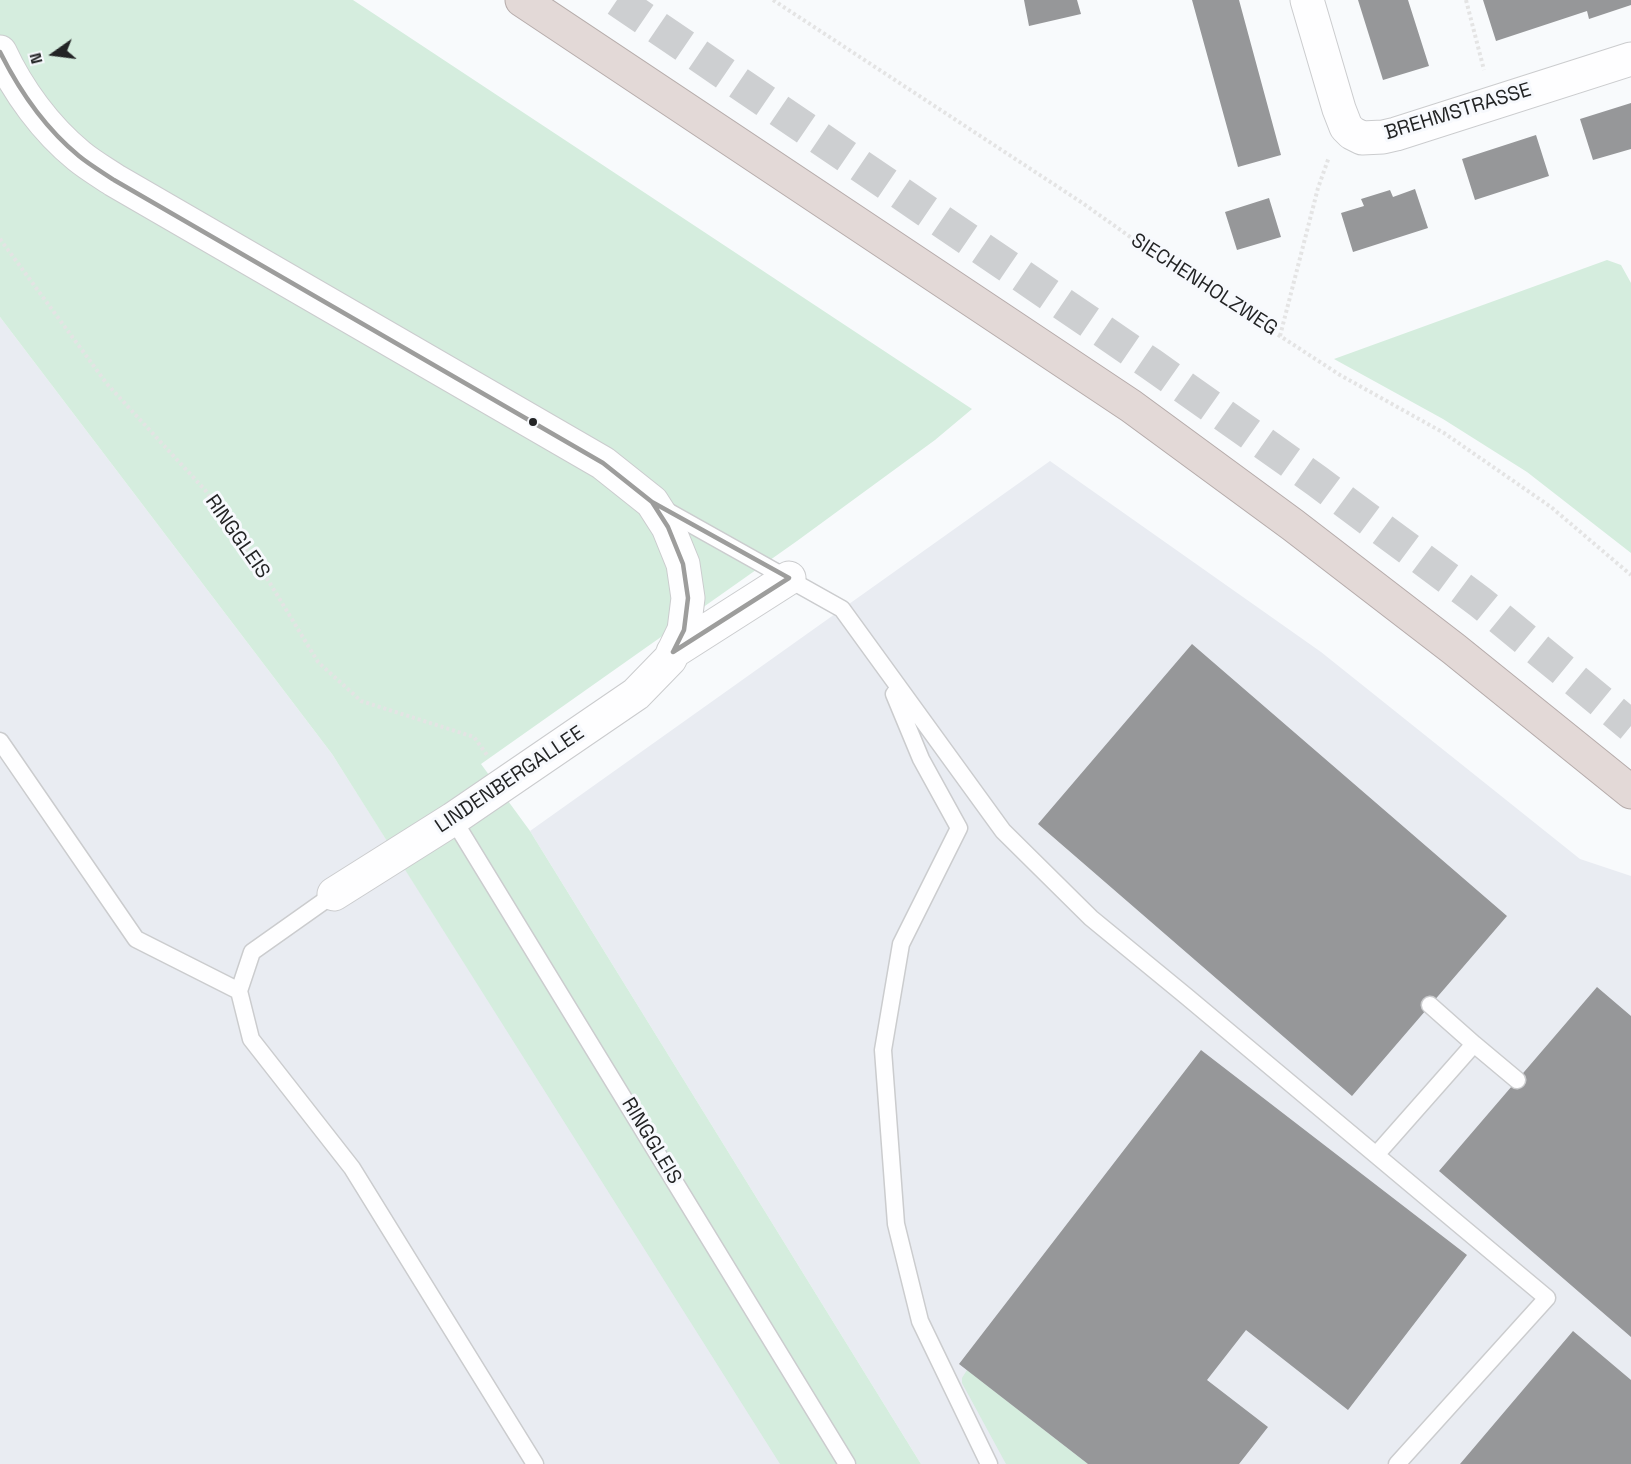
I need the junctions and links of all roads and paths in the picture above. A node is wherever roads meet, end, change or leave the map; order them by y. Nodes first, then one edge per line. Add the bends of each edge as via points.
1 (522, 0) edge
2 (773, 0) edge
3 (1307, 0) edge
4 (1466, 0) edge
5 (0, 52) edge
6 (1631, 59) edge
7 (1493, 102) junction
8 (1346, 127) junction
9 (0, 239) edge
10 (1280, 336) junction
11 (652, 502) junction
12 (1631, 575) edge
13 (789, 578) junction
14 (673, 652) junction
15 (883, 666) junction
16 (0, 741) edge
17 (508, 782) junction
18 (1631, 792) edge
19 (453, 819) junction
20 (334, 894) joint
21 (239, 991) junction
22 (1430, 1005) dead end
23 (1474, 1044) junction
24 (1517, 1080) dead end
25 (1376, 1155) junction
26 (535, 1464) edge
27 (847, 1464) edge
28 (989, 1464) edge
29 (1397, 1464) edge

1 - 18 highway via 1131,406 1312,539
2 - 10 path, SIECHENHOLZWEG via 1084,204 1193,282
3 - 8 street
4 - 7 path
5 - 11 street, LINDENBERGALLEE via 28,101 79,156 114,180 603,463
6 - 7 street, BREHMSTRASSE
7 - 8 street, BREHMSTRASSE via 1383,137 1362,138
8 - 10 path via 1322,174
9 - 17 path, RINGGLEIS via 107,384 205,490 268,580 318,662 361,701 474,737
10 - 12 path, SIECHENHOLZWEG via 1443,433 1551,507
11 - 13 lane
11 - 14 street, LINDENBERGALLEE via 668,527 683,564 688,598 684,630
13 - 14 street, LINDENBERGALLEE
13 - 15 lane via 842,609
14 - 17 street, LINDENBERGALLEE via 636,694
15 - 25 lane via 1003,831 1090,918
15 - 28 lane via 921,759 959,828 901,944 883,1050 896,1224 920,1322
16 - 21 lane via 136,939
17 - 19 street, LINDENBERGALLEE
19 - 20 street, LINDENBERGALLEE
19 - 27 lane, RINGGLEIS
20 - 21 lane via 252,952
21 - 26 lane via 251,1039 352,1168
22 - 23 lane
23 - 24 lane
23 - 25 lane
25 - 29 lane via 1547,1298

